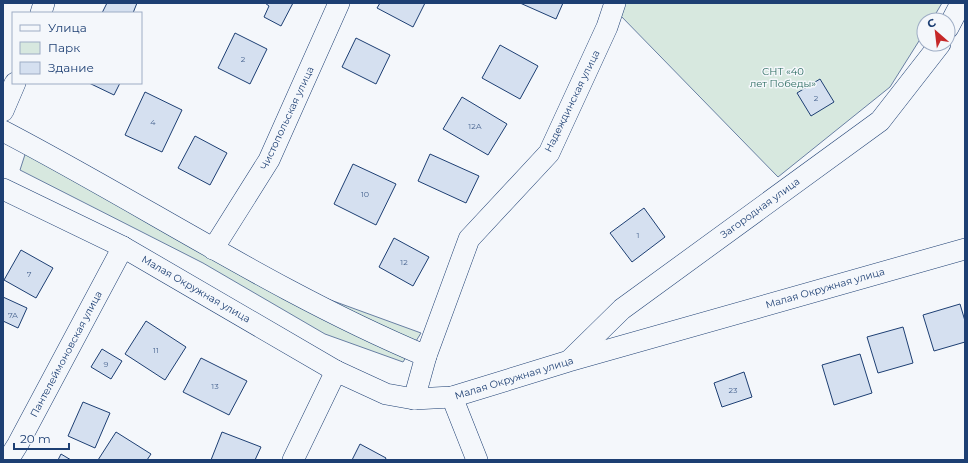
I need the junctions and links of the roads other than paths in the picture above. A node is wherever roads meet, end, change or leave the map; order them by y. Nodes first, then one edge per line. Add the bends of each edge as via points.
1 (339, 3) edge
2 (615, 3) edge
3 (961, 3) edge
4 (956, 13) edge
5 (934, 52) edge
6 (15, 84) edge
7 (3, 111) edge
8 (3, 131) edge
9 (3, 189) edge
10 (123, 247) junction
11 (213, 249) junction
12 (965, 249) edge
13 (426, 356) junction
14 (569, 361) junction
15 (336, 371) junction
16 (452, 397) junction
17 (414, 399) junction
18 (8, 460) edge
19 (293, 460) edge
20 (477, 460) edge

1 - 11 street, Чистопольская улица via 269,160
2 - 13 street, Надеждинская улица via 608,27 549,153 469,238
3 - 4 street
5 - 14 street, Загородная улица via 880,121 622,309
6 - 7 street
8 - 11 street
9 - 10 street, Малая Окружная улица
10 - 15 street, Малая Окружная улица
10 - 18 street, Пантелеймоновская улица
11 - 13 street via 321,306
12 - 14 street, Малая Окружная улица
13 - 17 street, Надеждинская улица
14 - 16 street, Малая Окружная улица
15 - 17 street, Малая Окружная улица via 386,394
15 - 19 street
16 - 17 street, Малая Окружная улица
16 - 20 street

